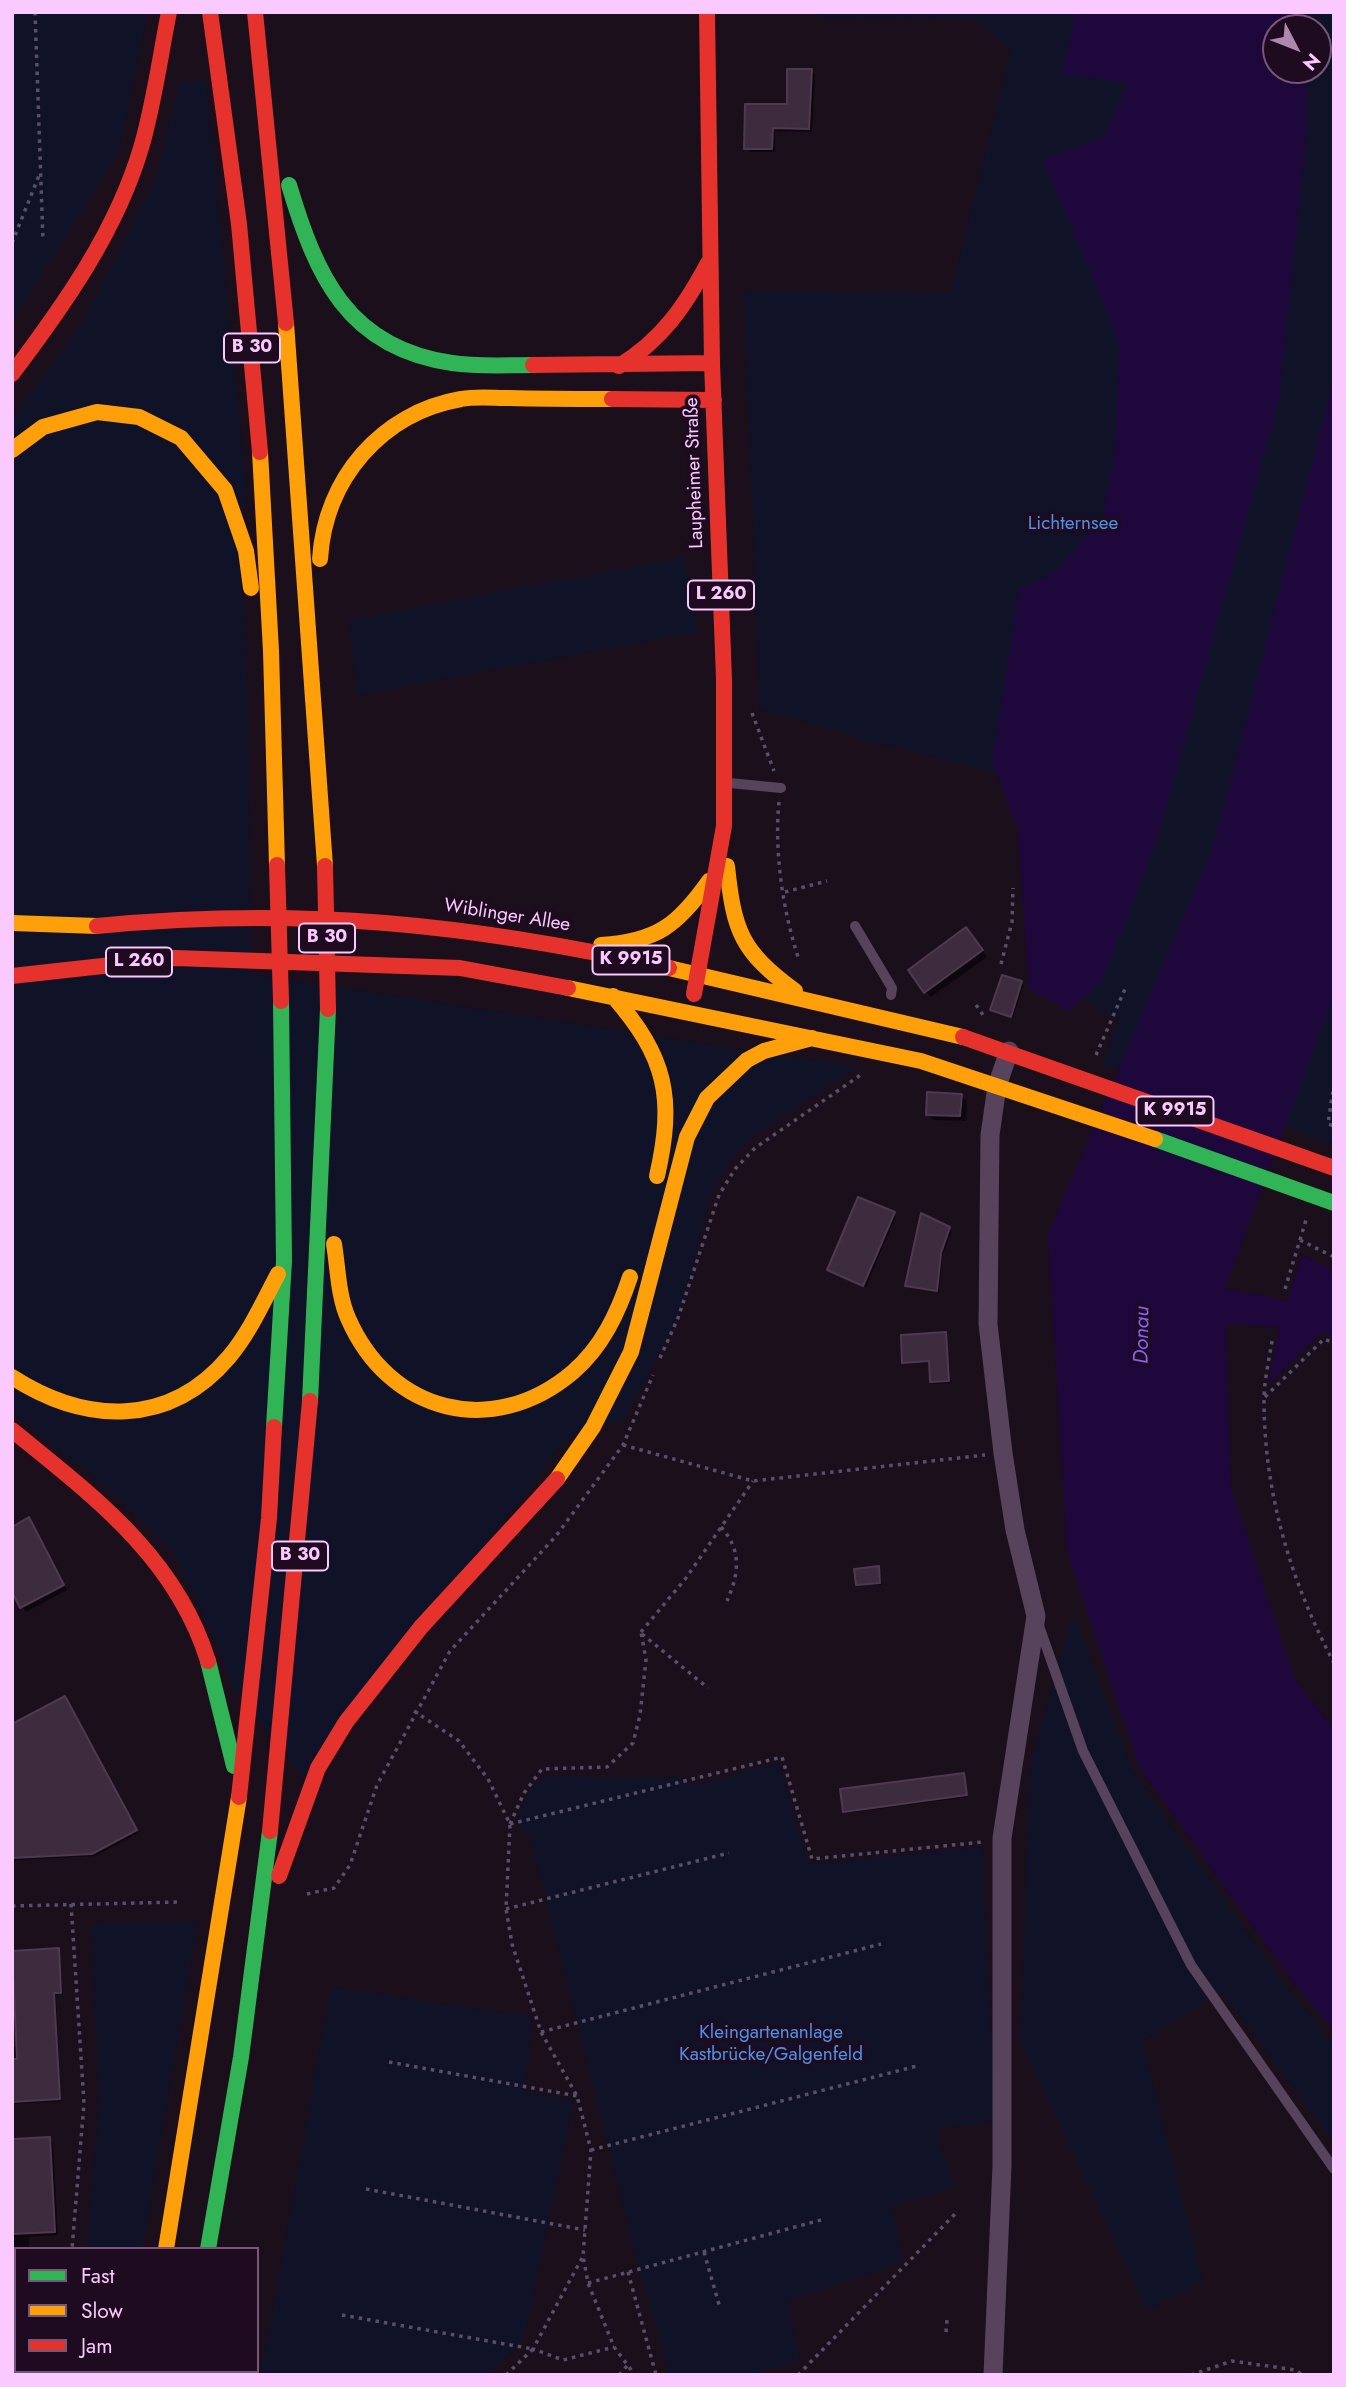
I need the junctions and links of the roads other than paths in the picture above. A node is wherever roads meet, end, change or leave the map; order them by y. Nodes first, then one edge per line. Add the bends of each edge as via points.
1 (169, 12) edge
2 (210, 12) edge
3 (255, 12) edge
4 (707, 12) edge
5 (267, 111) junction
6 (708, 263) junction
7 (712, 363) junction
8 (619, 366) junction
9 (12, 374) edge
10 (713, 400) junction
11 (12, 450) edge
12 (309, 634) junction
13 (275, 686) junction
14 (725, 782) junction
15 (780, 788) dead end
16 (724, 826) junction
17 (714, 874) junction
18 (12, 923) edge
19 (97, 926) junction
20 (855, 926) dead end
21 (12, 940) edge
22 (565, 945) junction
23 (698, 974) junction
24 (12, 976) edge
25 (891, 995) dead end
26 (613, 996) junction
27 (805, 997) junction
28 (690, 1012) junction
29 (812, 1038) junction
30 (1009, 1051) junction
31 (997, 1086) junction
32 (1334, 1168) edge
33 (325, 1189) junction
34 (653, 1190) dead end
35 (1334, 1203) edge
36 (635, 1256) dead end
37 (284, 1261) junction
38 (12, 1377) edge
39 (12, 1430) edge
40 (1036, 1616) junction
41 (240, 1790) junction
42 (261, 1921) junction
43 (1334, 2169) edge
44 (166, 2247) edge
45 (208, 2247) edge
46 (993, 2375) edge

1 - 9 main road via 140,149 107,231 49,326
2 - 13 main road, B 30 via 232,157 256,380
3 - 5 main road, B 30
4 - 6 main road, Laupheimer Straße
5 - 8 main road via 309,250 323,280 341,306 368,327 423,357 449,363
5 - 12 main road, B 30
6 - 7 main road, Laupheimer Straße
6 - 8 main road via 669,327 649,350
7 - 8 main road
7 - 10 main road, Laupheimer Straße / L 260
10 - 12 main road via 463,398 422,409 389,427 346,473 325,515 321,599
10 - 14 main road, Laupheimer Straße / L 260
11 - 13 main road via 43,427 97,412 139,417 181,438 225,490 246,551 256,630
12 - 33 main road, B 30, bridge via 325,866
13 - 37 main road, B 30, bridge
14 - 15 lane
14 - 16 main road, Laupheimer Straße / L 260
16 - 17 main road, Laupheimer Straße / L 260
16 - 27 main road via 738,936 751,956
17 - 22 main road, L 260 via 681,919 661,934 617,945
17 - 23 main road, Laupheimer Straße
18 - 19 main road
19 - 21 main road, Wiblinger Allee / L 260
19 - 22 main road, Wiblinger Allee / L 260 via 177,916 393,921
20 - 25 lane via 892,988
22 - 23 main road, Wiblinger Allee / K 9915
23 - 27 main road, Wiblinger Allee / K 9915
23 - 28 main road, Laupheimer Straße
24 - 26 main road, L 260 via 188,959 460,968
26 - 28 main road, K 9915
26 - 34 main road via 649,1039 666,1078 667,1112
27 - 30 main road, Wiblinger Allee / K 9915
28 - 29 main road, K 9915
29 - 31 main road, K 9915 via 921,1061
29 - 42 main road via 747,1060 707,1098 687,1137 631,1352 593,1427 551,1488 421,1627 346,1722 318,1768
30 - 31 street
30 - 32 main road, Wiblinger Allee / K 9915
31 - 35 main road, K 9915
31 - 40 street via 990,1135 988,1324 1015,1530
33 - 36 main road via 347,1316 386,1374 418,1399 455,1409 494,1409 538,1395 567,1378 601,1342 621,1309
33 - 42 main road, B 30 via 304,1520
37 - 38 main road via 222,1365 181,1396 129,1413 100,1414 52,1402
37 - 41 main road, B 30 via 269,1517
39 - 41 main road via 142,1543 183,1598 214,1679
40 - 43 lane via 1083,1751 1191,1965
40 - 46 street via 1002,1838 1002,2166
41 - 44 main road, B 30
42 - 45 main road, B 30

